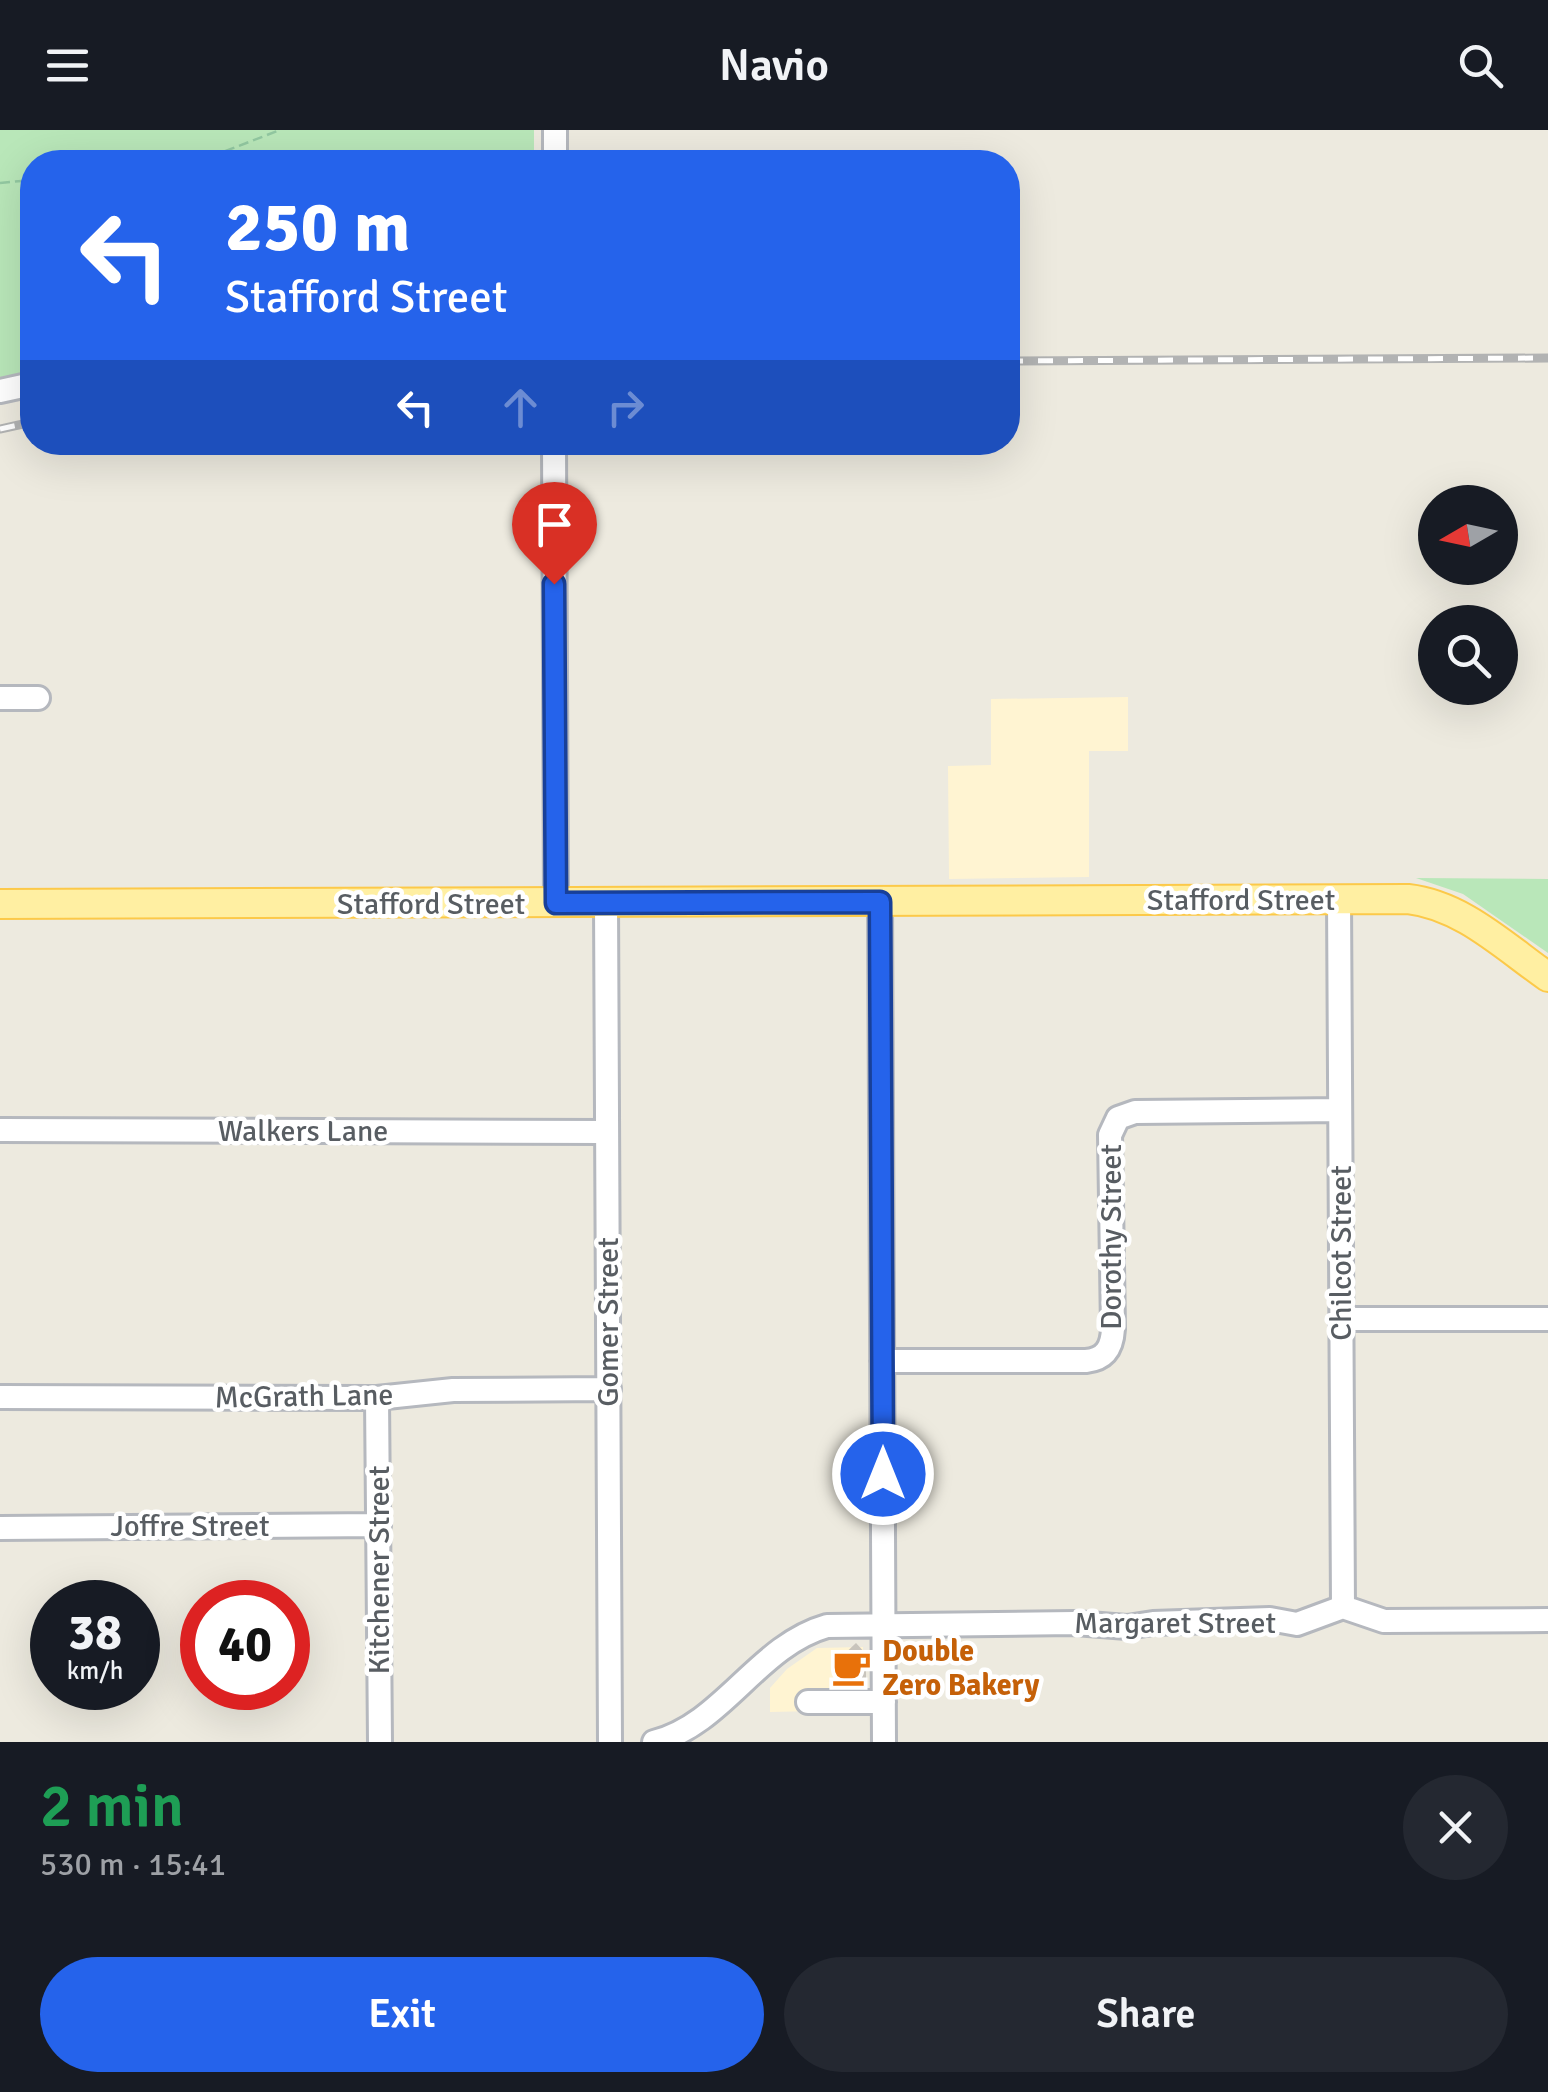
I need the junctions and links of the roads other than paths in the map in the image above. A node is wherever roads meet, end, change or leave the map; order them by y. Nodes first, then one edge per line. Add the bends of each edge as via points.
1 (554, 455) edge
2 (0, 698) edge
3 (38, 698) dead end
4 (1339, 900) junction
5 (880, 902) junction
6 (556, 903) junction
7 (606, 903) junction
8 (0, 904) edge
9 (1548, 978) edge
10 (1340, 1110) junction
11 (0, 1130) edge
12 (606, 1132) junction
13 (1342, 1319) junction
14 (1548, 1319) edge
15 (882, 1361) junction
16 (608, 1389) junction
17 (0, 1397) edge
18 (378, 1398) junction
19 (379, 1525) junction
20 (0, 1528) edge
21 (1343, 1608) junction
22 (1548, 1620) edge
23 (884, 1624) junction
24 (808, 1702) dead end
25 (884, 1702) junction
26 (380, 1742) edge
27 (610, 1742) edge
28 (654, 1742) edge
29 (884, 1742) edge

1 - 6 street
2 - 3 street
4 - 5 main road, Stafford Street
4 - 9 main road, Stafford Street via 1439,905
4 - 10 street, Chilcot Street
5 - 7 main road, Stafford Street
5 - 15 street
6 - 7 main road, Stafford Street
6 - 8 main road, Stafford Street
7 - 12 street, Gomer Street
10 - 13 street, Chilcot Street
10 - 15 street, Dorothy Street via 1135,1112 1118,1118 1110,1135 1113,1329 1100,1358
11 - 12 street, Walkers Lane
12 - 16 street, Gomer Street
13 - 14 street
13 - 21 street, Chilcot Street
15 - 23 street
16 - 18 street, McGrath Lane via 453,1390
16 - 27 street, Gomer Street
17 - 18 street, McGrath Lane
18 - 19 street, Kitchener Street
19 - 20 street, Joffre Street
19 - 26 street, Kitchener Street
21 - 22 street via 1384,1621
21 - 23 street, Margaret Street via 1297,1624
23 - 25 street
23 - 28 street, Margaret Street via 827,1626 791,1640 699,1720
24 - 25 street
25 - 29 street

